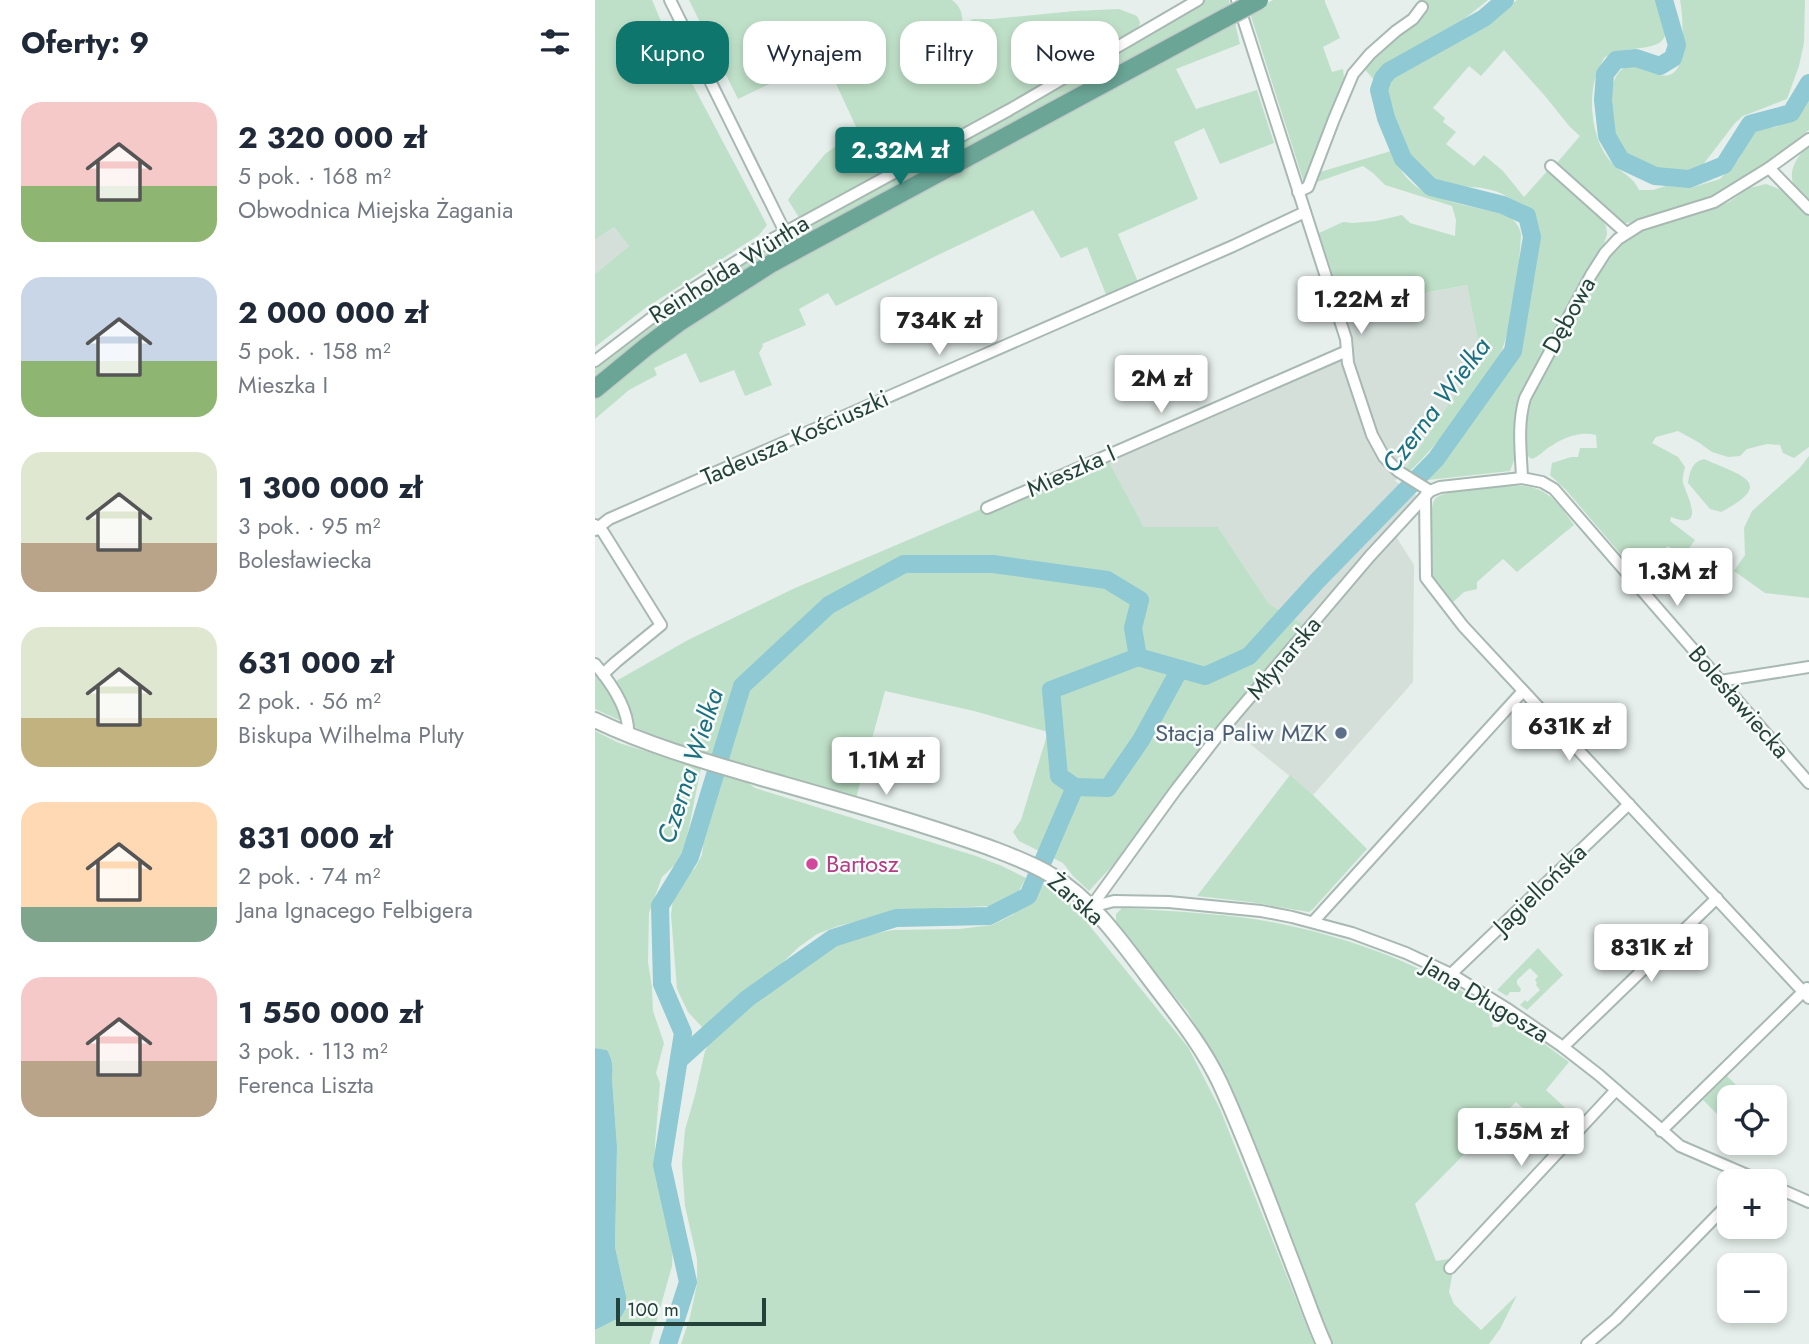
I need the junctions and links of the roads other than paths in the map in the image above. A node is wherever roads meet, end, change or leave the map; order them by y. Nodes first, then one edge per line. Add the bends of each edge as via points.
1 (670, 0) edge
2 (1198, 0) edge
3 (1237, 0) edge
4 (1259, 0) edge
5 (1422, 7) dead end
6 (1809, 139) edge
7 (1551, 166) dead end
8 (1769, 168) junction
9 (1298, 192) junction
10 (1809, 209) edge
11 (1305, 212) junction
12 (785, 232) junction
13 (1626, 233) junction
14 (1347, 351) junction
15 (595, 361) edge
16 (595, 389) edge
17 (1522, 478) junction
18 (1426, 491) junction
19 (987, 508) dead end
20 (596, 527) edge
21 (595, 664) edge
22 (1809, 667) edge
23 (603, 674) junction
24 (1720, 681) junction
25 (1523, 691) junction
26 (595, 720) edge
27 (628, 735) junction
28 (1809, 783) edge
29 (1629, 804) junction
30 (1717, 898) junction
31 (1091, 907) junction
32 (1313, 922) junction
33 (1451, 974) junction
34 (1807, 992) edge
35 (1563, 1047) junction
36 (1616, 1090) junction
37 (1661, 1131) junction
38 (1731, 1169) edge
39 (1787, 1192) edge
40 (1809, 1202) edge
41 (1717, 1215) edge
42 (1450, 1268) dead end
43 (1324, 1344) edge
44 (1587, 1344) edge

1 - 12 street
2 - 12 street, Reinholda Würtha
3 - 9 street
4 - 16 main road, bridge via 781,257 678,323
5 - 9 street via 1356,69 1308,187
6 - 8 street, Dębowa
7 - 13 street
8 - 10 street
8 - 13 street, Dębowa via 1696,209
9 - 11 street
11 - 14 street
11 - 20 street, Tadeusza Kościuszki
12 - 15 street, Reinholda Würtha via 675,300
13 - 17 street, Dębowa via 1591,275 1525,398 1520,427
14 - 18 street via 1372,435 1384,457
14 - 19 street, Mieszka I
17 - 18 street
17 - 24 street, Bolesławiecka via 1554,489
18 - 25 street via 1426,578
18 - 31 street, Młynarska via 1223,729
20 - 23 street via 661,625
21 - 23 street
22 - 24 street
23 - 27 street via 627,716
24 - 28 street, Bolesławiecka
25 - 29 street
25 - 32 street
26 - 27 street, Żarska
27 - 31 street, Żarska via 988,847 1052,875
29 - 30 street
29 - 33 street, Jagiellońska
30 - 34 street
30 - 35 street
31 - 32 street, Jana Długosza via 1114,901 1168,902 1226,906
31 - 43 street, Żarska via 1187,1028 1219,1082
32 - 33 street, Jana Długosza via 1385,945
33 - 35 street, Jana Długosza
34 - 37 street
35 - 36 street, Jana Długosza
36 - 37 street, Jana Długosza
36 - 42 street
37 - 38 street, Jana Długosza via 1680,1146
39 - 40 street
41 - 44 street

